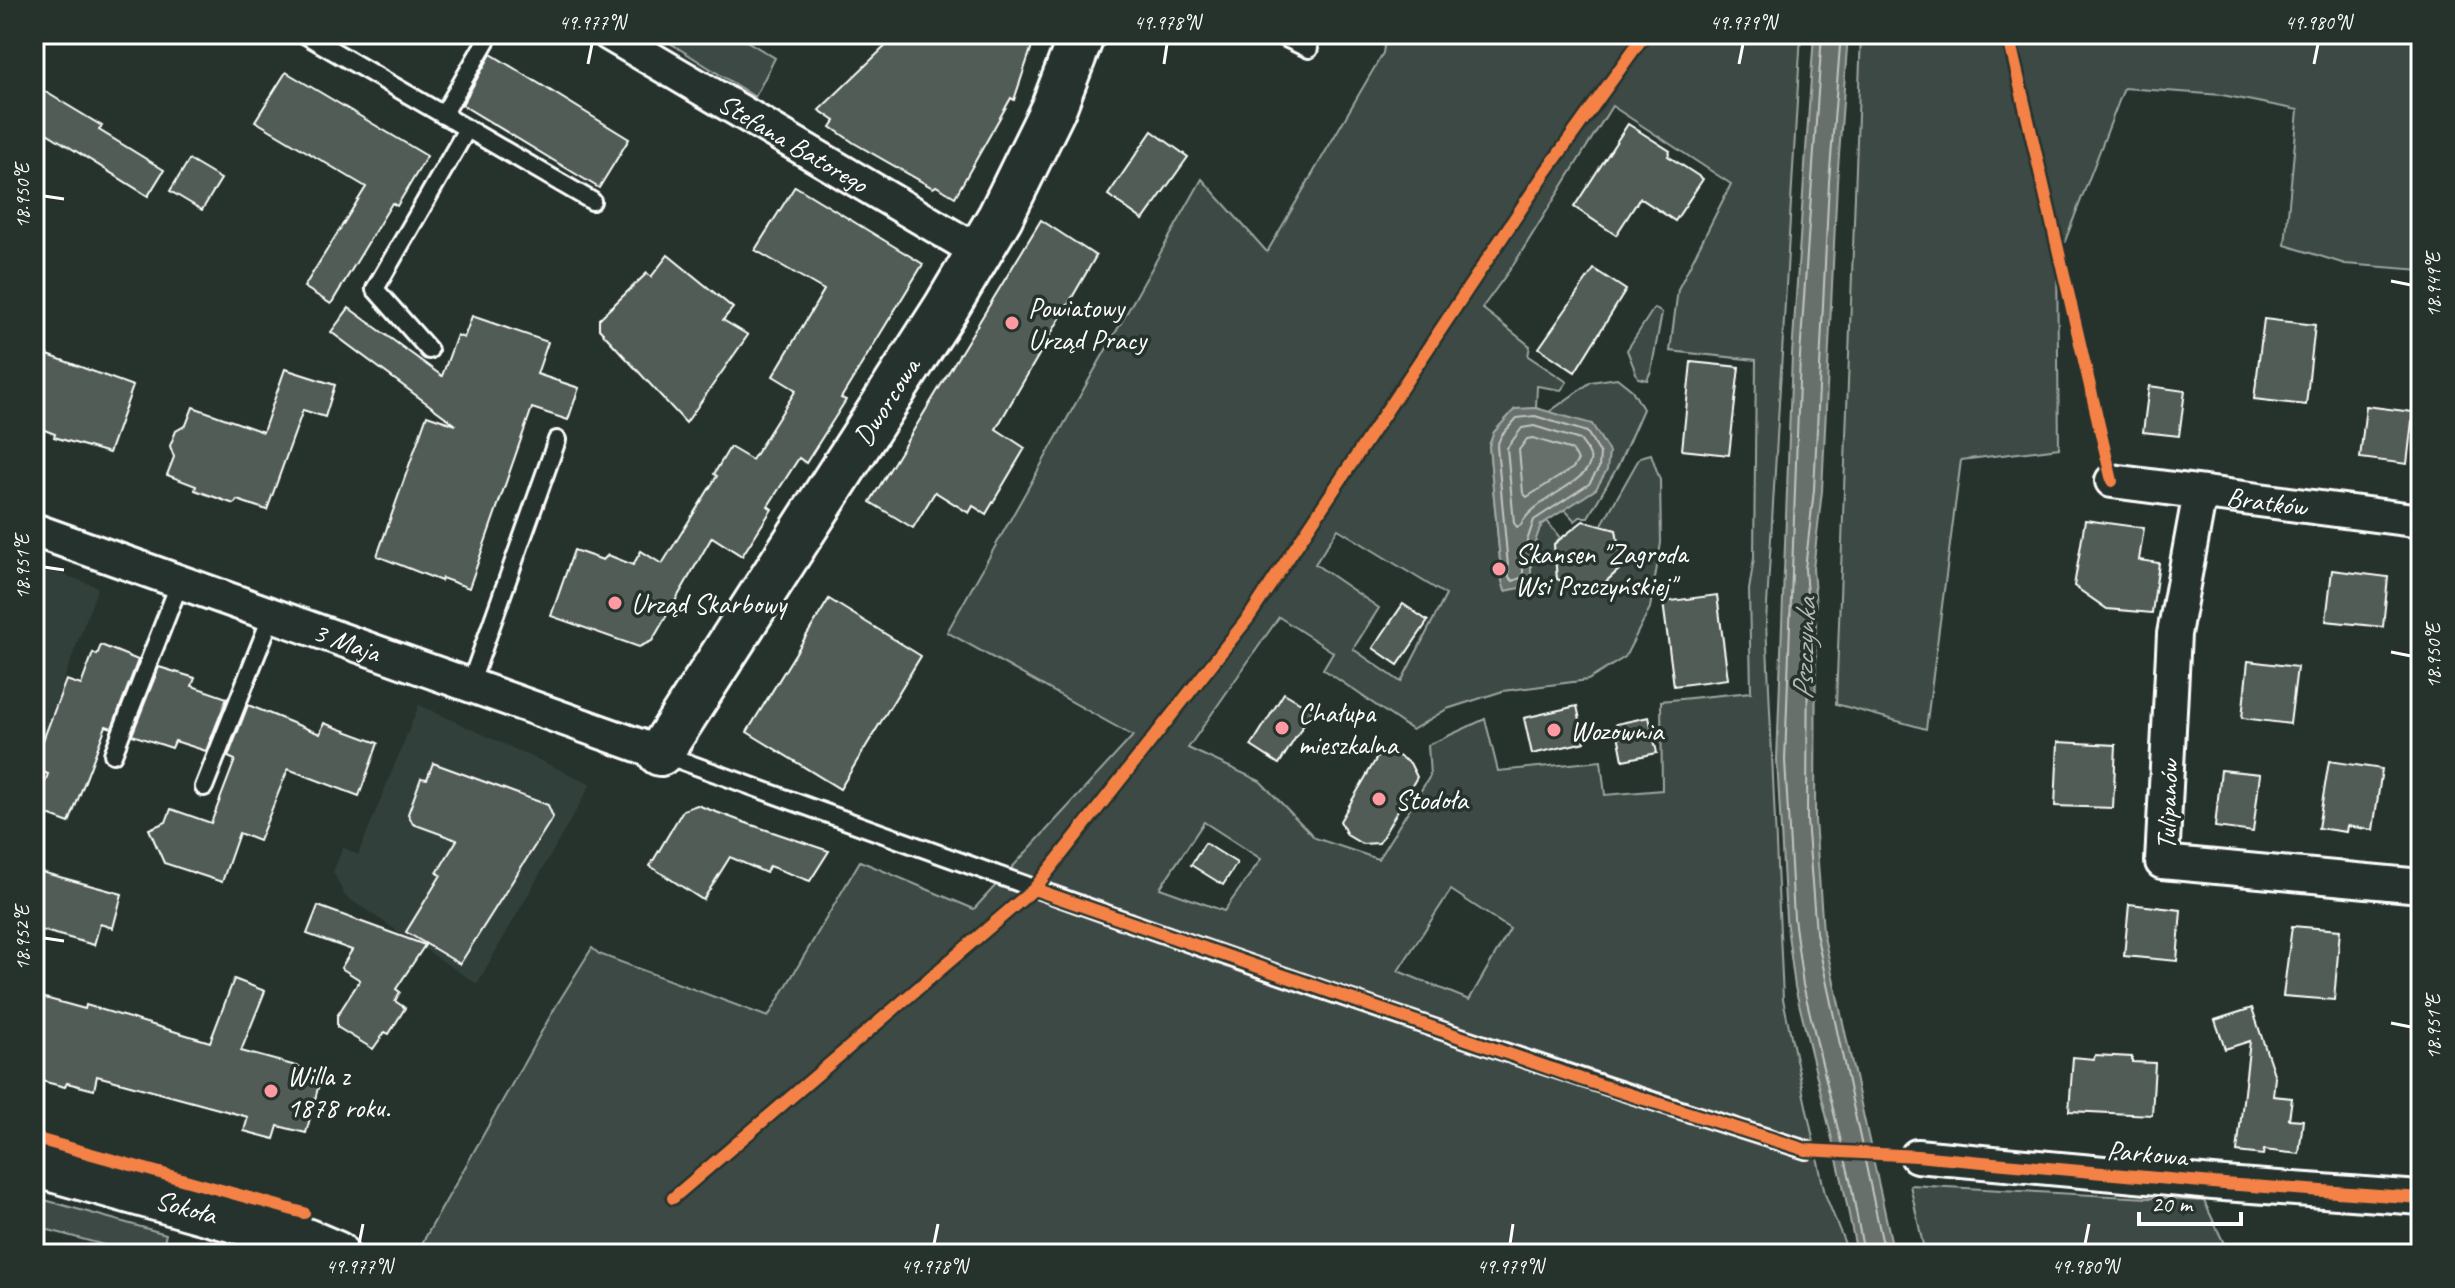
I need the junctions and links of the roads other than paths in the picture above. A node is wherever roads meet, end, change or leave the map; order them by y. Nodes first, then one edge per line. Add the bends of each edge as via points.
1 (304, 34) edge
2 (490, 34) edge
3 (609, 34) edge
4 (1082, 34) edge
5 (1277, 34) edge
6 (1309, 49) dead end
7 (443, 115) junction
8 (467, 129) junction
9 (592, 201) dead end
10 (979, 252) junction
11 (429, 350) dead end
12 (557, 440) dead end
13 (2112, 481) dead end
14 (2200, 493) junction
15 (2421, 521) edge
16 (34, 530) edge
17 (180, 582) junction
18 (272, 615) junction
19 (470, 685) junction
20 (660, 753) junction
21 (113, 754) dead end
22 (204, 787) dead end
23 (2421, 886) edge
24 (1806, 1150) dead end
25 (1917, 1156) dead end
26 (34, 1164) edge
27 (2421, 1198) edge
28 (336, 1254) edge

1 - 7 lane
2 - 7 lane
3 - 10 street, Stefana Batorego
4 - 10 street, Dworcowa via 1053,109
5 - 6 lane
7 - 8 lane
8 - 9 lane
8 - 11 lane via 375,289
10 - 20 street, Dworcowa
12 - 19 lane
13 - 14 street, Bratków
14 - 15 street, Bratków
14 - 23 street, Tulipanów via 2174,634 2162,862
16 - 17 street, 3 Maja
17 - 18 street, 3 Maja
17 - 21 lane
18 - 19 street, 3 Maja
18 - 22 lane
19 - 20 street, 3 Maja
20 - 24 lane via 1581,1079
25 - 27 street, Parkowa
26 - 28 street, Sokoła via 296,1237

